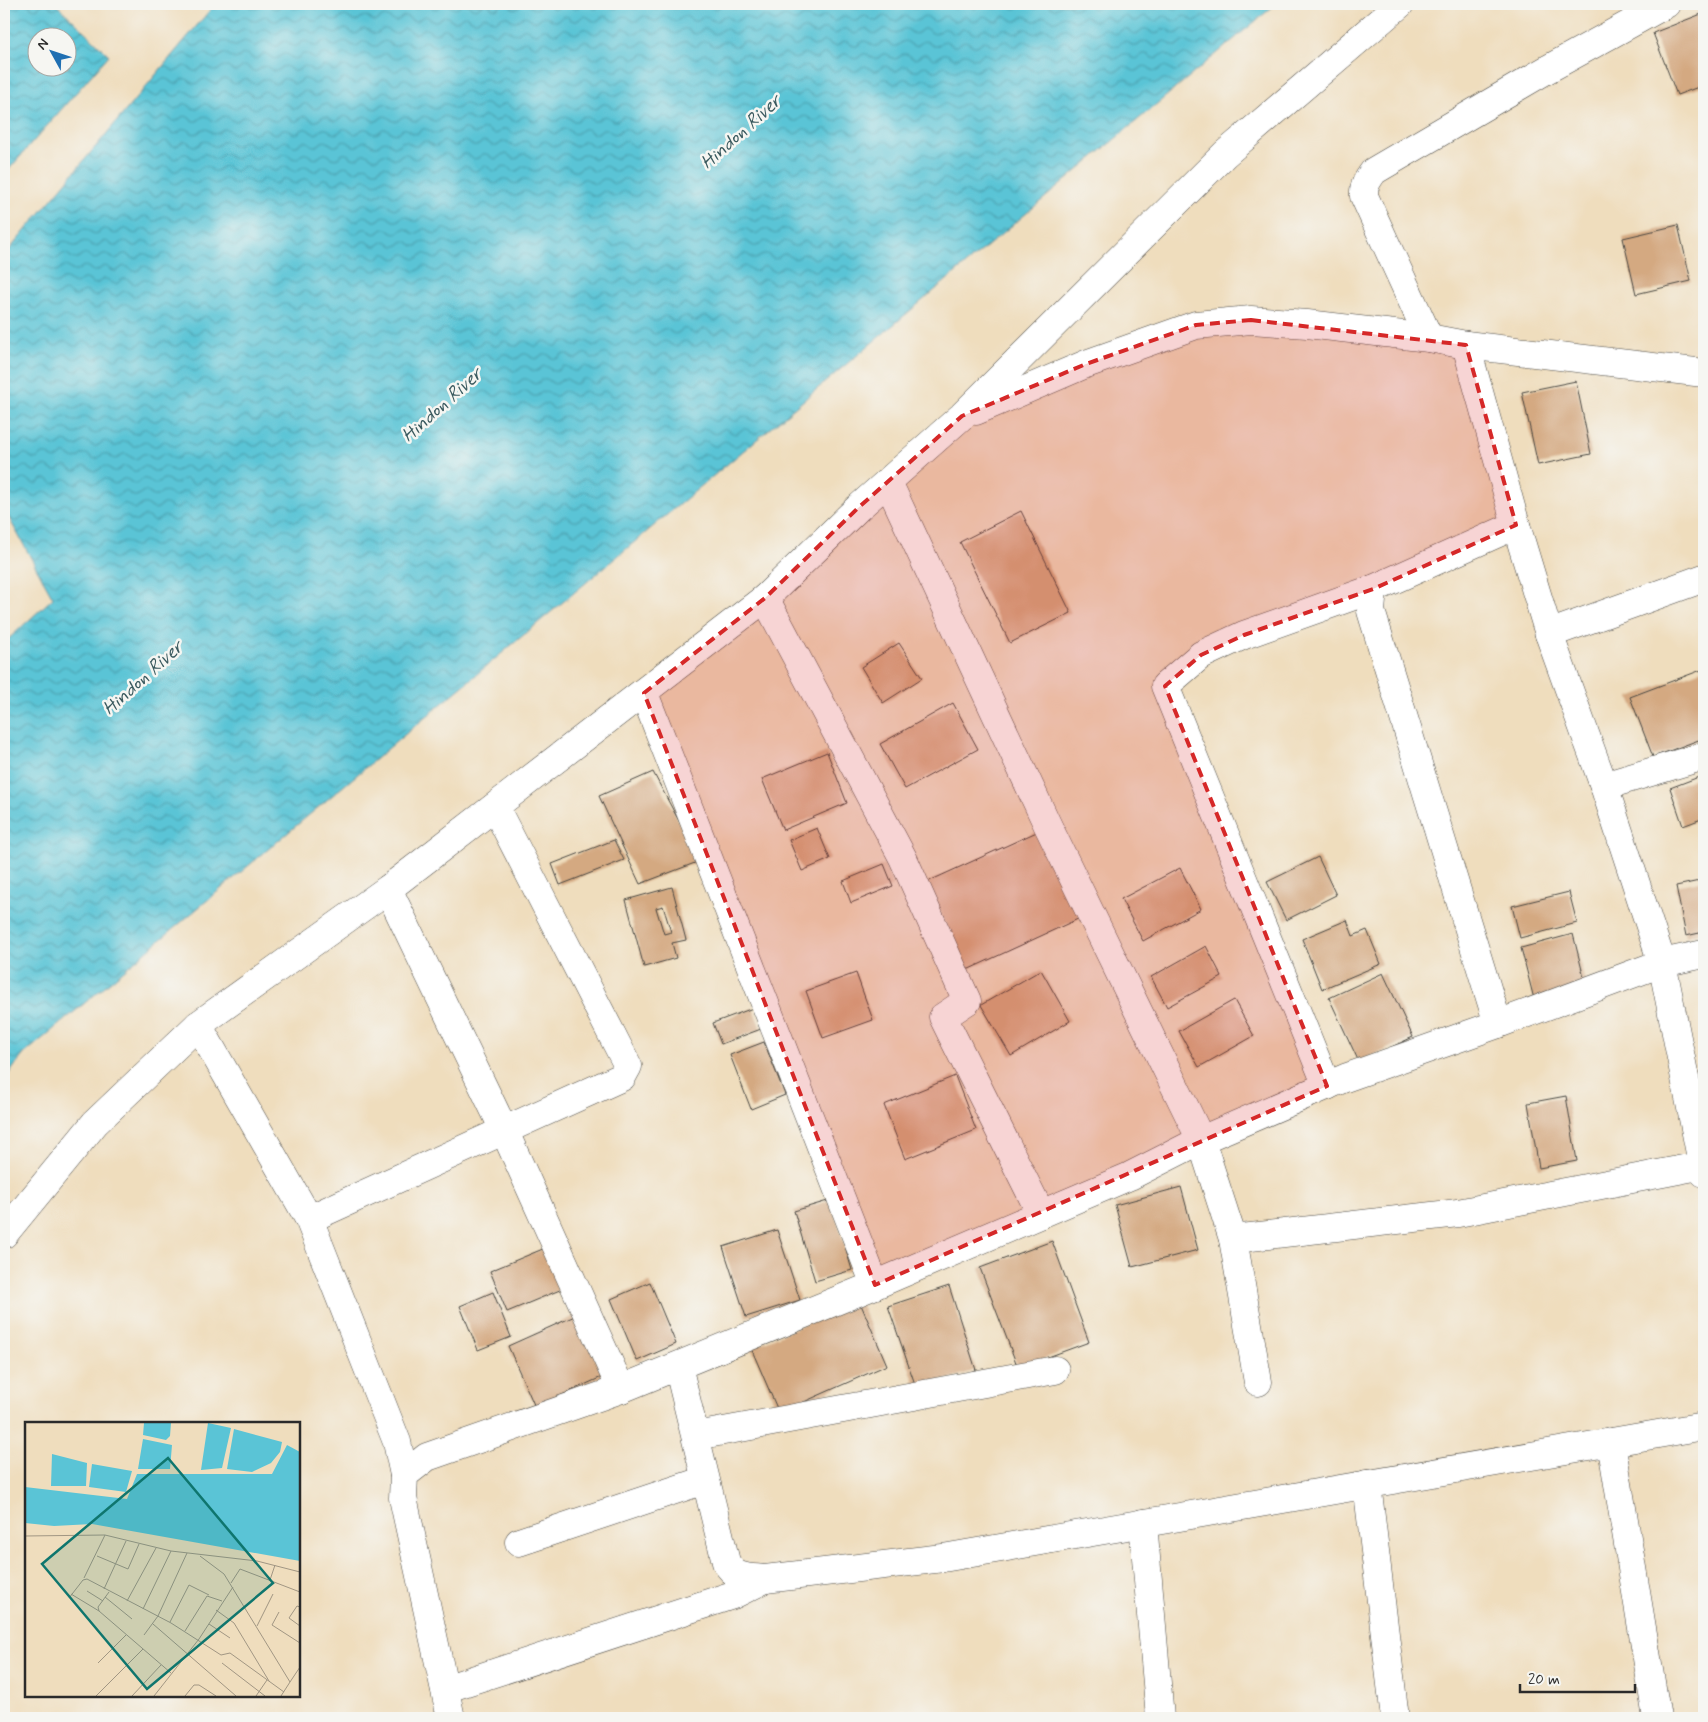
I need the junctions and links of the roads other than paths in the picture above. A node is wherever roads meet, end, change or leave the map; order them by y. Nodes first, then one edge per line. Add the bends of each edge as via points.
1 (1400, 4) edge
2 (1666, 4) edge
3 (1428, 338) junction
4 (1466, 345) junction
5 (1704, 373) edge
6 (962, 416) junction
7 (888, 482) junction
8 (1516, 525) junction
9 (1704, 578) edge
10 (1373, 589) junction
11 (765, 598) junction
12 (1549, 634) junction
13 (644, 693) junction
14 (1704, 756) edge
15 (1604, 786) junction
16 (495, 807) junction
17 (388, 889) junction
18 (1704, 954) edge
19 (1662, 963) junction
20 (1498, 1024) junction
21 (198, 1025) junction
22 (1327, 1086) junction
23 (504, 1130) junction
24 (1201, 1140) junction
25 (1704, 1168) edge
26 (1041, 1214) junction
27 (309, 1219) junction
28 (4, 1234) edge
29 (1233, 1239) junction
30 (875, 1285) junction
31 (678, 1366) junction
32 (1055, 1370) dead end
33 (1258, 1382) dead end
34 (621, 1389) junction
35 (1704, 1426) edge
36 (696, 1436) junction
37 (1611, 1442) junction
38 (404, 1475) junction
39 (705, 1480) junction
40 (1367, 1484) junction
41 (1143, 1523) junction
42 (520, 1542) dead end
43 (766, 1579) junction
44 (445, 1690) junction
45 (451, 1718) edge
46 (1160, 1718) edge
47 (1395, 1718) edge
48 (1657, 1718) edge

1 - 6 street via 1226,154
2 - 3 street via 1490,103 1374,172 1368,179 1363,189 1364,196
3 - 4 street
3 - 6 street via 1251,320 1196,325 1086,364
4 - 5 street
4 - 8 street
6 - 7 street
7 - 11 street
7 - 24 street via 1048,826
8 - 10 street
8 - 12 street
9 - 12 street
10 - 20 street via 1371,610
10 - 22 street via 1244,635 1201,655 1165,686
11 - 13 street
11 - 26 street via 907,867 967,1001 943,1016
12 - 15 street
13 - 16 street
13 - 30 street
14 - 15 street
15 - 19 street
16 - 17 street
16 - 23 street via 628,1066 622,1077
17 - 21 street
17 - 23 street
18 - 19 street
19 - 20 street
19 - 25 street
20 - 22 street
21 - 27 street
21 - 28 street via 95,1122
22 - 24 street
23 - 27 street
23 - 34 street
24 - 26 street via 1130,1176
24 - 29 street
25 - 29 street via 1458,1213
26 - 30 street
27 - 38 street via 397,1442
29 - 33 street
30 - 31 street
31 - 34 street
31 - 36 street
32 - 36 street
34 - 38 street via 427,1457
35 - 37 street
36 - 39 street
37 - 40 street
37 - 48 street
38 - 44 street via 403,1498
39 - 42 street
39 - 43 street via 730,1570 739,1576
40 - 41 street
40 - 47 street
41 - 43 street via 943,1558
41 - 46 street
43 - 44 street via 733,1595
44 - 45 street

